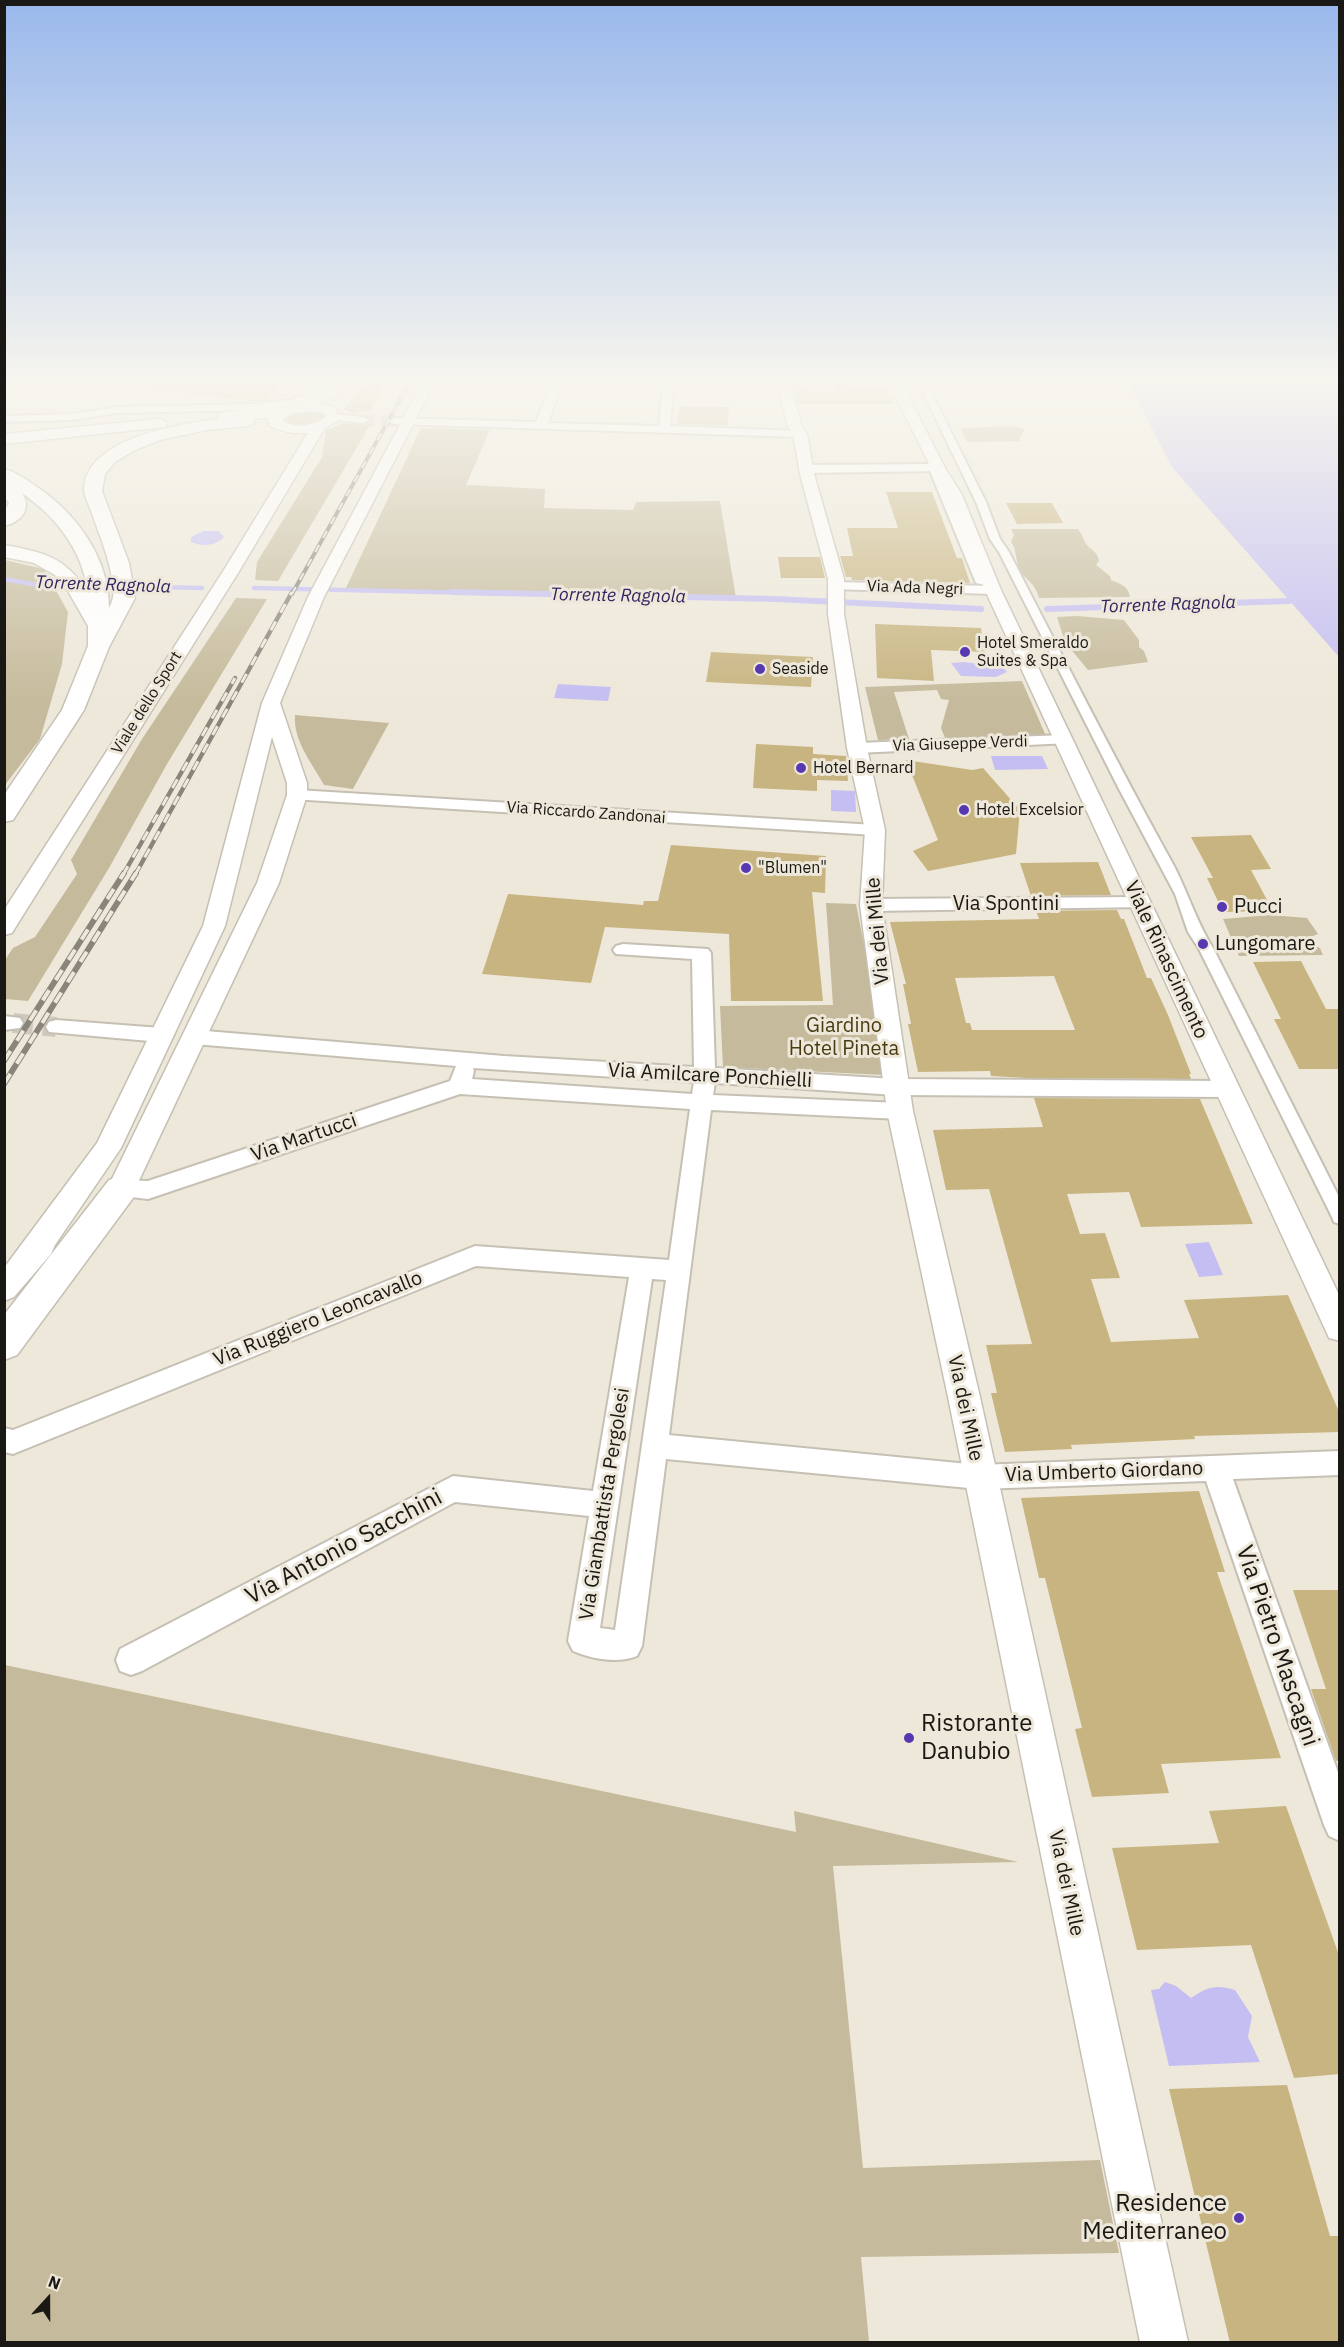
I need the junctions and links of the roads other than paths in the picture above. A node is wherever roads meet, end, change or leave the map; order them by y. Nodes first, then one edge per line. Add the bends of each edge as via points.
1 (4, 487) edge
2 (24, 488) edge
3 (93, 488) edge
4 (279, 488) edge
5 (369, 488) edge
6 (810, 488) edge
7 (950, 488) edge
8 (974, 488) edge
9 (4, 522) edge
10 (4, 550) edge
11 (987, 586) junction
12 (837, 597) junction
13 (97, 636) junction
14 (271, 704) junction
15 (1064, 740) junction
16 (857, 748) junction
17 (297, 795) junction
18 (4, 814) edge
19 (875, 830) junction
20 (225, 880) junction
21 (268, 883) junction
22 (1140, 903) junction
23 (871, 905) junction
24 (4, 928) edge
25 (623, 950) dead end
26 (56, 1027) tunnel mouth
27 (161, 1035) junction
28 (194, 1037) junction
29 (468, 1060) junction
30 (705, 1077) junction
31 (459, 1086) junction
32 (895, 1087) junction
33 (1227, 1089) junction
34 (701, 1102) junction
35 (900, 1111) junction
36 (108, 1148) junction
37 (121, 1189) junction
38 (1340, 1217) edge
39 (28, 1260) junction
40 (642, 1268) junction
41 (679, 1271) junction
42 (4, 1289) edge
43 (1340, 1329) edge
44 (4, 1344) edge
45 (4, 1440) edge
46 (654, 1446) junction
47 (1340, 1463) edge
48 (1215, 1468) junction
49 (979, 1477) junction
50 (605, 1505) junction
51 (131, 1660) dead end
52 (1340, 1825) edge
53 (1164, 2343) edge

1 - 9 highway via 18,503 16,512
2 - 13 highway via 56,509 93,568 98,586
3 - 13 highway via 119,563 125,598
4 - 24 street, Viale dello Sport via 230,573
5 - 14 street
6 - 12 street, Via dei Mille
7 - 11 street, Viale Rinascimento
8 - 38 street via 995,539 1182,894 1195,932
10 - 13 highway via 34,556 69,575
11 - 12 street, Via Ada Negri
11 - 15 street, Viale Rinascimento
12 - 16 street, Via dei Mille
13 - 18 highway via 73,710
14 - 17 street via 297,783
14 - 20 street
15 - 16 street, Via Giuseppe Verdi
15 - 22 street, Viale Rinascimento
16 - 19 street, Via dei Mille
17 - 19 street, Via Riccardo Zandonai
17 - 21 street
19 - 23 street, Via dei Mille
20 - 21 street via 238,866 257,862 268,869
20 - 27 street via 214,926
21 - 28 street
22 - 23 street, Via Spontini
22 - 33 street, Viale Rinascimento
23 - 32 street, Via dei Mille
25 - 30 street, Via Giambattista Pergolesi via 701,953
26 - 27 street
27 - 36 street
28 - 29 street, Via Amilcare Ponchielli
28 - 37 street
29 - 30 street, Via Amilcare Ponchielli
29 - 31 street
30 - 32 street, Via Amilcare Ponchielli
30 - 34 street, Via Giambattista Pergolesi
31 - 34 street, Via Amilcare Ponchielli
31 - 37 street, Via Martucci via 148,1190
32 - 33 street, Via Amilcare Ponchielli
32 - 35 street, Via dei Mille
33 - 43 street, Viale Rinascimento
34 - 35 street, Via Amilcare Ponchielli
34 - 41 street, Via Giambattista Pergolesi
35 - 49 street, Via dei Mille
36 - 37 street via 105,1177 110,1185
36 - 39 street
37 - 39 street via 101,1192 75,1208
37 - 44 highway
39 - 42 street
40 - 41 street
40 - 45 street, Via Ruggiero Leoncavallo via 476,1256 13,1442
40 - 50 street, Via Giambattista Pergolesi
41 - 46 street, Via Giambattista Pergolesi
46 - 49 street, Via Umberto Giordano
46 - 50 street, Via Giambattista Pergolesi via 627,1646 584,1641
47 - 48 street, Via Umberto Giordano
48 - 49 street, Via Umberto Giordano
48 - 52 street, Via Pietro Mascagni
49 - 53 street, Via dei Mille
50 - 51 street, Via Antonio Sacchini via 453,1489

